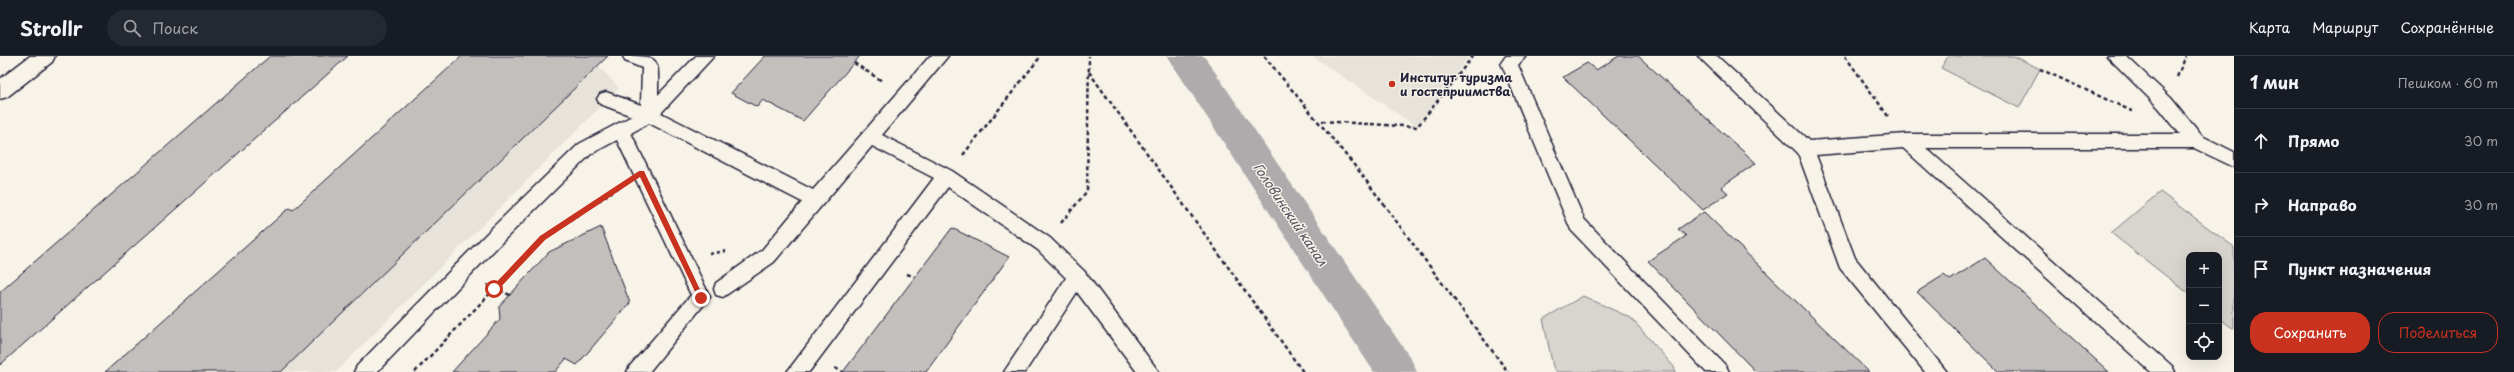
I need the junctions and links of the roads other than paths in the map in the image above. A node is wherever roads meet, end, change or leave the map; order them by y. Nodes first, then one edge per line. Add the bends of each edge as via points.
1 (45, 56) edge
2 (631, 56) edge
3 (706, 56) edge
4 (940, 56) edge
5 (1518, 56) edge
6 (1706, 56) edge
7 (2115, 56) edge
8 (0, 91) edge
9 (606, 100) dead end
10 (649, 115) junction
11 (621, 130) junction
12 (870, 138) junction
13 (1906, 141) junction
14 (2196, 141) junction
15 (1805, 149) junction
16 (2234, 160) edge
17 (946, 176) junction
18 (816, 200) junction
19 (1077, 277) junction
20 (723, 289) dead end
21 (364, 372) edge
22 (637, 372) edge
23 (797, 372) edge
24 (1014, 372) edge
25 (1149, 372) edge
26 (1719, 372) edge
27 (1937, 372) edge
28 (2165, 372) edge

1 - 8 main road
2 - 10 lane via 650,65
3 - 10 lane
4 - 12 lane
5 - 26 lane via 1509,64 1577,224
6 - 15 lane
7 - 14 lane via 2165,102
9 - 10 lane
10 - 11 lane
10 - 18 lane
11 - 21 lane via 585,149
11 - 22 lane via 701,298
12 - 17 lane
12 - 18 lane
13 - 14 lane
13 - 15 lane
13 - 28 lane
14 - 16 lane
15 - 27 lane via 1847,262
17 - 19 lane via 1044,244
17 - 23 lane
18 - 20 lane via 768,256
19 - 24 lane
19 - 25 lane

